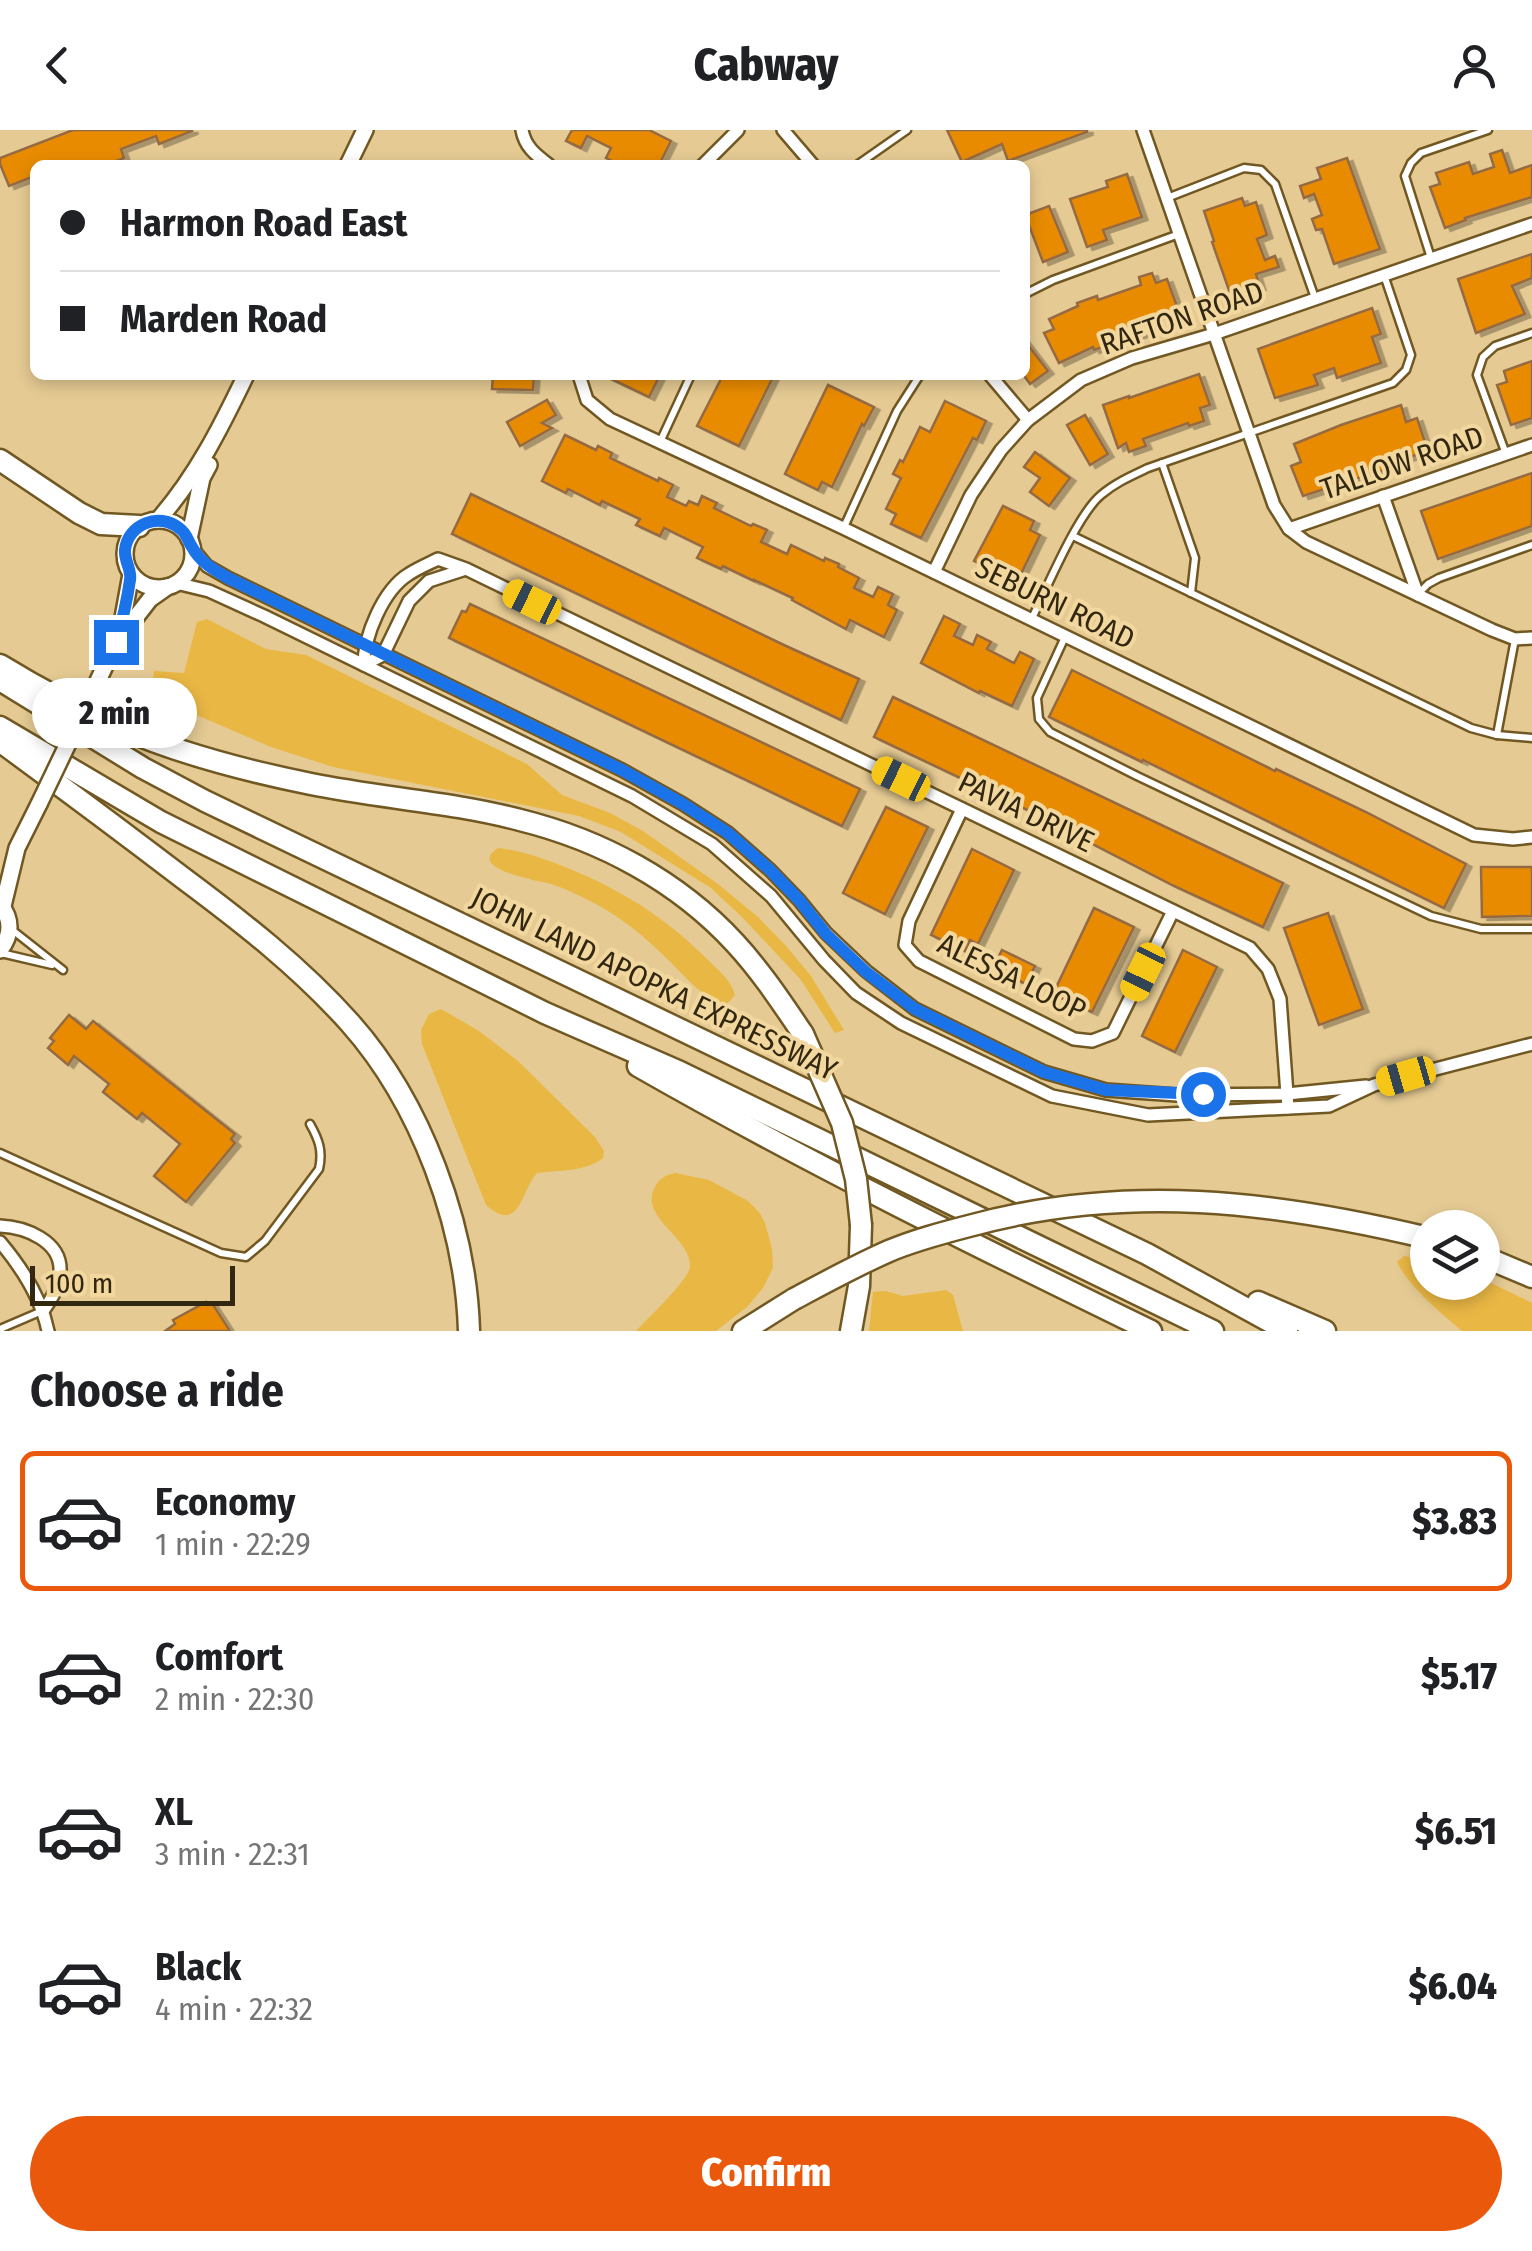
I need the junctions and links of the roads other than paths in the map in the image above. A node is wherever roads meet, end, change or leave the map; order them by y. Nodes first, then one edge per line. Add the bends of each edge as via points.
1 (365, 130) edge
2 (522, 130) edge
3 (738, 130) edge
4 (783, 130) edge
5 (907, 130) edge
6 (1142, 130) edge
7 (1488, 130) edge
8 (350, 160) edge
9 (542, 160) edge
10 (709, 160) edge
11 (809, 160) edge
12 (864, 160) edge
13 (1167, 198) junction
14 (1532, 224) edge
15 (1180, 234) junction
16 (1431, 258) junction
17 (1384, 275) junction
18 (1030, 292) edge
19 (1315, 299) junction
20 (1214, 334) junction
21 (1532, 334) edge
22 (244, 380) edge
23 (580, 380) edge
24 (689, 380) edge
25 (917, 380) edge
26 (994, 380) edge
27 (1028, 420) junction
28 (1249, 434) junction
29 (214, 442) junction
30 (659, 443) junction
31 (1532, 445) edge
32 (1506, 454) junction
33 (0, 460) edge
34 (1162, 463) junction
35 (1383, 496) junction
36 (148, 523) junction
37 (844, 528) junction
38 (1288, 529) junction
39 (1073, 536) junction
40 (190, 544) junction
41 (1532, 544) edge
42 (466, 570) junction
43 (934, 572) junction
44 (132, 574) junction
45 (171, 585) junction
46 (1191, 593) junction
47 (1418, 594) junction
48 (1031, 619) junction
49 (1066, 636) junction
50 (1515, 638) junction
51 (1532, 638) edge
52 (116, 642) junction
53 (364, 646) junction
54 (383, 654) junction
55 (0, 665) edge
56 (364, 665) junction
57 (0, 680) edge
58 (0, 728) edge
59 (1497, 735) junction
60 (1532, 738) edge
61 (0, 740) edge
62 (962, 809) junction
63 (1532, 838) edge
64 (17, 848) junction
65 (0, 868) edge
66 (2, 905) edge
67 (1173, 911) junction
68 (10, 928) junction
69 (1532, 929) edge
70 (0, 952) edge
71 (546, 1013) junction
72 (1532, 1044) edge
73 (1374, 1086) junction
74 (1286, 1094) junction
75 (1288, 1108) junction
76 (310, 1124) dead end
77 (0, 1152) edge
78 (0, 1226) edge
79 (1410, 1234) edge
80 (0, 1242) edge
81 (1146, 1254) junction
82 (1500, 1264) edge
83 (1532, 1277) edge
84 (44, 1311) junction
85 (0, 1330) edge
86 (48, 1331) edge
87 (469, 1331) edge
88 (743, 1331) edge
89 (851, 1331) edge
90 (1152, 1331) edge
91 (1213, 1331) edge
92 (1287, 1331) edge
93 (1325, 1331) edge

1 - 8 street
2 - 9 street
3 - 10 street
4 - 11 street
5 - 12 lane
6 - 13 street
7 - 16 lane via 1420,153 1410,163 1405,176
13 - 15 street
13 - 19 lane via 1244,168 1260,170 1275,184
14 - 16 street, RAFTON ROAD
15 - 18 lane
15 - 20 street
16 - 17 street, RAFTON ROAD
17 - 19 street, RAFTON ROAD
17 - 28 lane via 1411,355 1406,370 1393,383
19 - 20 street, RAFTON ROAD
20 - 27 street, RAFTON ROAD via 1081,380
20 - 28 street
21 - 32 lane via 1494,346 1477,375
22 - 29 street
23 - 30 street, SEBURN ROAD via 587,400 610,420
24 - 30 lane
25 - 37 lane
26 - 27 street
27 - 43 street, RAFTON ROAD via 971,495
28 - 34 lane
28 - 38 street
29 - 36 street via 183,491
29 - 40 street
30 - 37 street, SEBURN ROAD
31 - 32 street, TALLOW ROAD
32 - 35 street, TALLOW ROAD
33 - 36 highway via 100,524
34 - 39 lane via 1096,498
34 - 46 lane via 1196,558
35 - 38 street, TALLOW ROAD
35 - 47 street
36 - 40 street via 176,525
36 - 44 street via 126,543
37 - 43 street, SEBURN ROAD
38 - 47 street
39 - 46 lane
39 - 48 lane
40 - 45 street via 190,568
40 - 53 street via 207,566
41 - 47 lane via 1438,578
42 - 53 street, PAVIA DRIVE via 438,559 406,575
42 - 54 street via 429,581 409,602
42 - 62 street, PAVIA DRIVE
43 - 48 street, SEBURN ROAD
44 - 45 street via 147,586
44 - 52 street
45 - 52 street
45 - 56 street via 209,590
46 - 59 lane
47 - 50 street
48 - 49 street, SEBURN ROAD
49 - 63 street, SEBURN ROAD via 1474,835
49 - 69 lane via 1038,698 1039,718 1050,732 1431,916 1481,929
50 - 51 street
50 - 59 lane
52 - 64 street, bridge
53 - 54 street
53 - 56 street, PAVIA DRIVE
54 - 56 street
54 - 74 street via 683,804 770,870 826,934 915,1009 1044,1072 1106,1090
55 - 89 highway, bridge via 124,730 202,757 311,784 520,820 595,844 692,903 734,942 804,1034 842,1123 861,1225
56 - 75 street via 632,796 712,844 771,896 856,993 970,1058 1052,1096 1148,1115
57 - 81 highway, JOHN LAND APOPKA EXPRESSWAY via 143,768 258,827
58 - 71 highway via 161,822
59 - 60 lane
61 - 87 highway via 245,925 353,1026 392,1081 441,1185 458,1244
62 - 67 street, PAVIA DRIVE
62 - 67 street, ALESSA LOOP via 910,921 906,945 918,961 1074,1040 1112,1033
64 - 65 street
64 - 66 street
66 - 68 street
67 - 74 street, PAVIA DRIVE via 1250,948 1268,969 1280,999
68 - 70 street
68 - 70 lane via 58,968
71 - 90 highway via 898,1208
71 - 91 highway
72 - 73 street
73 - 74 street
73 - 75 street via 1329,1106
74 - 75 street, PAVIA DRIVE
76 - 77 lane via 322,1154 320,1168 265,1242 246,1256 185,1238
78 - 84 street via 37,1234 57,1256 60,1272
79 - 88 highway, bridge via 1331,1216 1218,1203 1073,1204 891,1250
80 - 84 street
81 - 92 highway, JOHN LAND APOPKA EXPRESSWAY
81 - 93 highway
82 - 83 highway
84 - 85 lane
84 - 86 street

